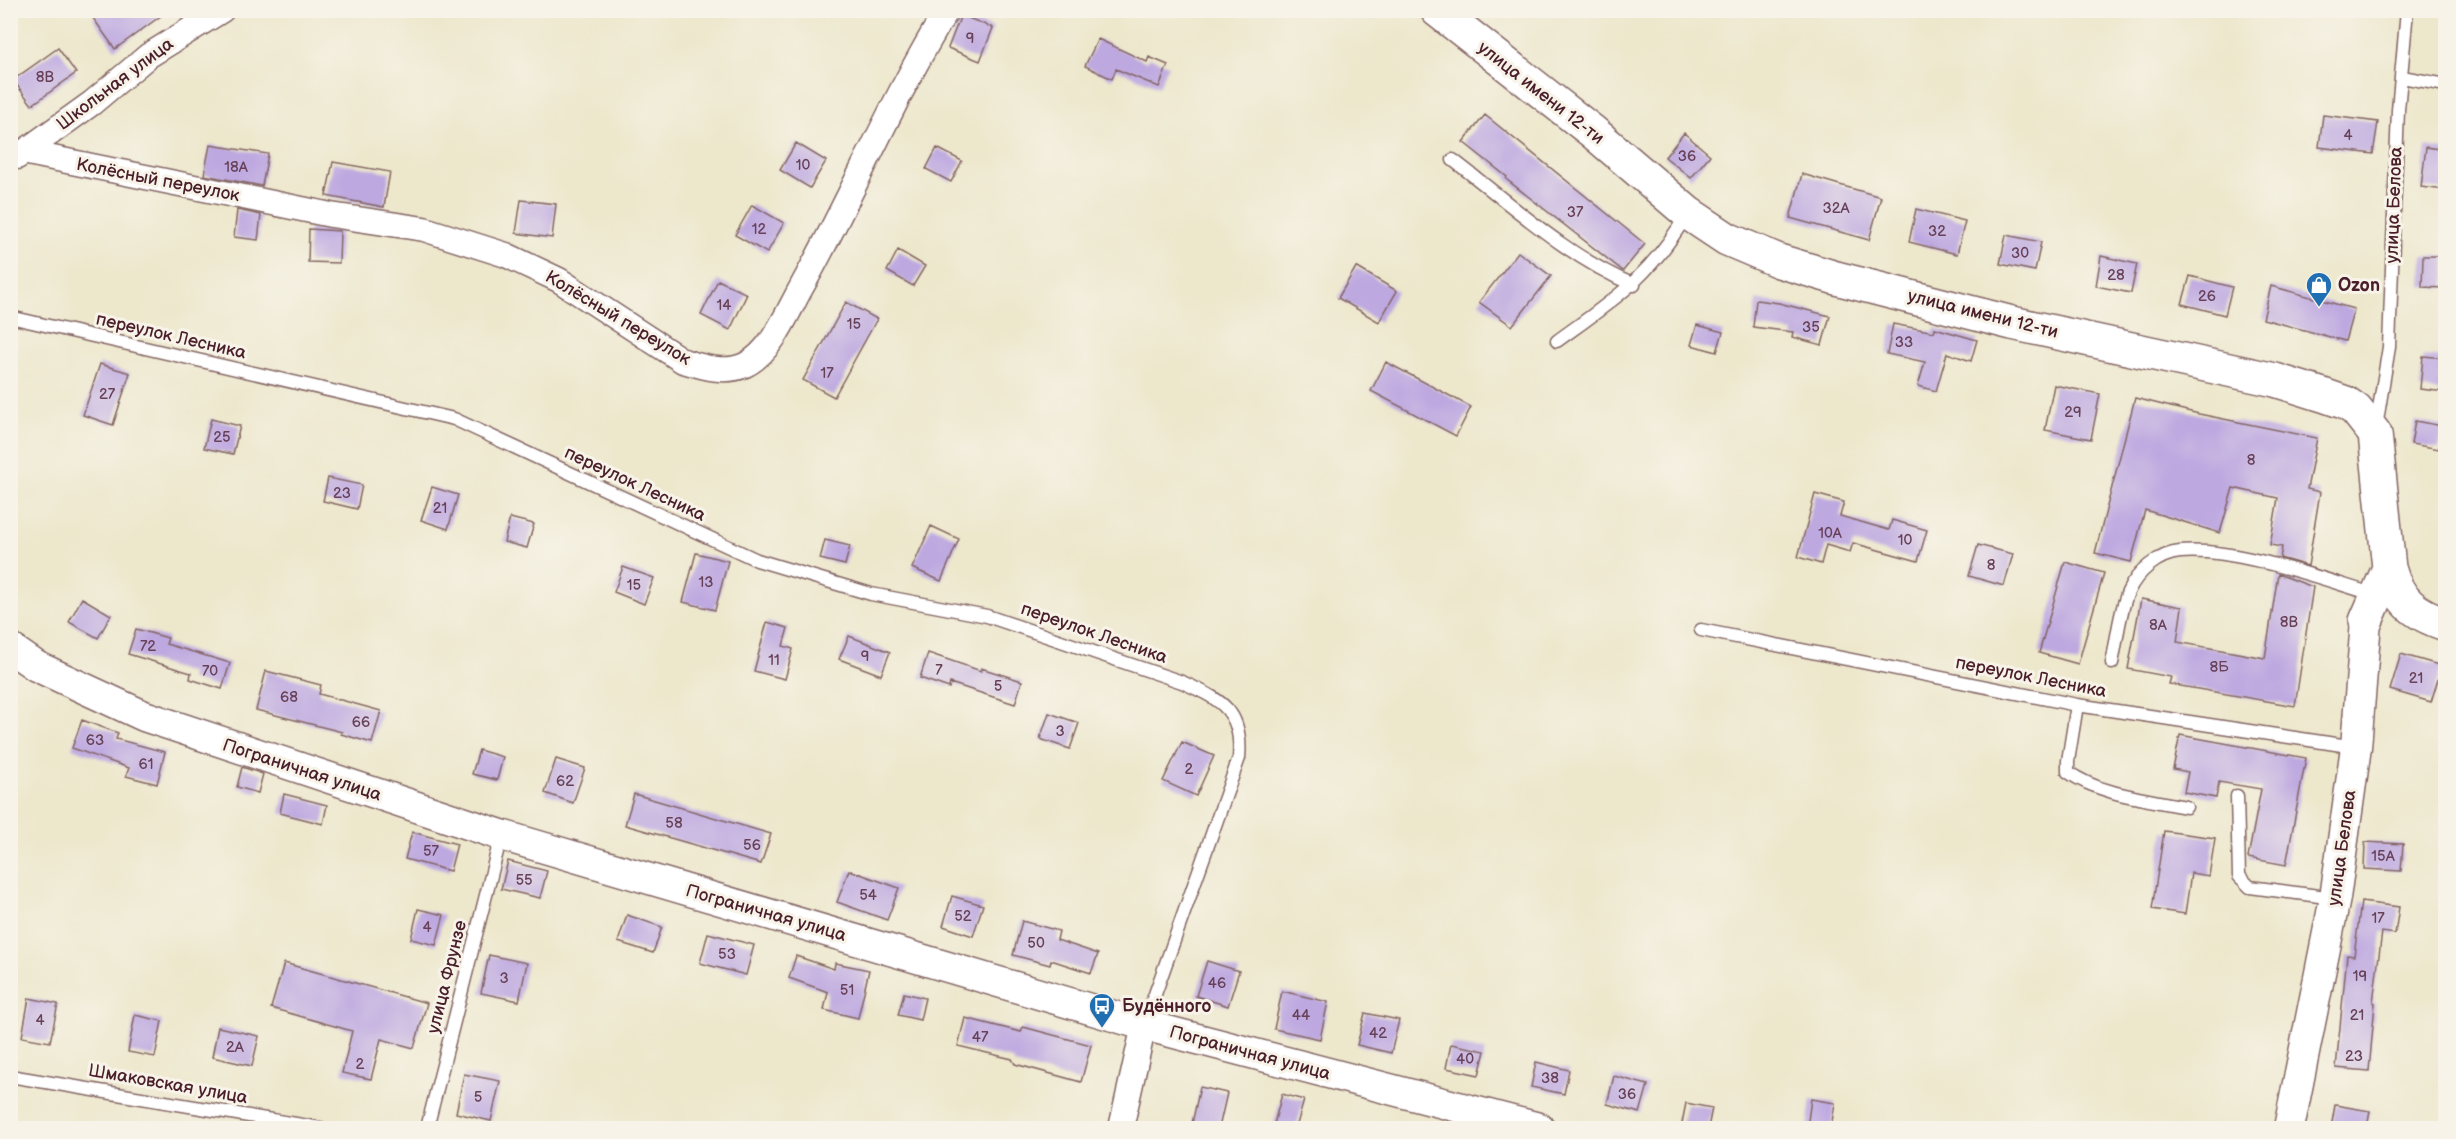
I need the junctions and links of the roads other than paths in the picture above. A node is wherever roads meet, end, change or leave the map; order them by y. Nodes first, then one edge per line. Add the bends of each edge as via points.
1 (222, 10) edge
2 (947, 10) edge
3 (1437, 10) edge
4 (2407, 10) edge
5 (2402, 77) junction
6 (2445, 85) edge
7 (15, 153) edge
8 (1453, 160) dead end
9 (1688, 213) junction
10 (1634, 285) junction
11 (10, 317) edge
12 (1557, 341) dead end
13 (2374, 434) junction
14 (2377, 595) junction
15 (2445, 624) edge
16 (1701, 630) dead end
17 (10, 648) edge
18 (2112, 663) dead end
19 (2078, 705) junction
20 (2356, 747) junction
21 (2237, 795) dead end
22 (2186, 807) dead end
23 (501, 835) junction
24 (2335, 898) junction
25 (1144, 1025) junction
26 (10, 1076) edge
27 (320, 1128) edge
28 (427, 1128) edge
29 (1121, 1128) edge
30 (1539, 1128) edge
31 (2289, 1128) edge

1 - 7 street, Школьная улица via 148,56 92,103
2 - 7 street, Колёсный переулок via 784,319 761,353 745,365 728,369 683,361 559,280 506,255 424,229 331,215
3 - 9 main road, улица имени 12-ти via 1602,139
4 - 5 lane, улица Белова
5 - 6 lane
5 - 13 lane, улица Белова via 2389,348
8 - 10 lane via 1577,254
9 - 10 lane via 1667,248
9 - 13 main road, улица имени 12-ти via 1727,239 1813,271 2012,323 2274,380 2324,395 2356,410
10 - 12 lane
11 - 25 lane, переулок Лесника via 454,419 757,560 871,594 987,616 1182,682 1212,696 1234,714 1241,739 1239,758
13 - 14 main road
14 - 15 main road via 2397,591 2411,609
14 - 18 lane via 2279,567 2208,552 2178,552 2155,560 2128,592
14 - 20 street, улица Белова
16 - 19 lane, переулок Лесника
17 - 23 street, Пограничная улица via 36,666 144,716
19 - 20 lane, переулок Лесника
19 - 22 lane via 2068,772 2079,780 2126,795
20 - 24 street, улица Белова
21 - 24 lane via 2239,876 2250,887
23 - 25 street, Пограничная улица
23 - 28 lane, улица Фрунзе
24 - 31 street, улица Белова
25 - 29 street
25 - 30 street, Пограничная улица
26 - 27 lane, Шмаковская улица

